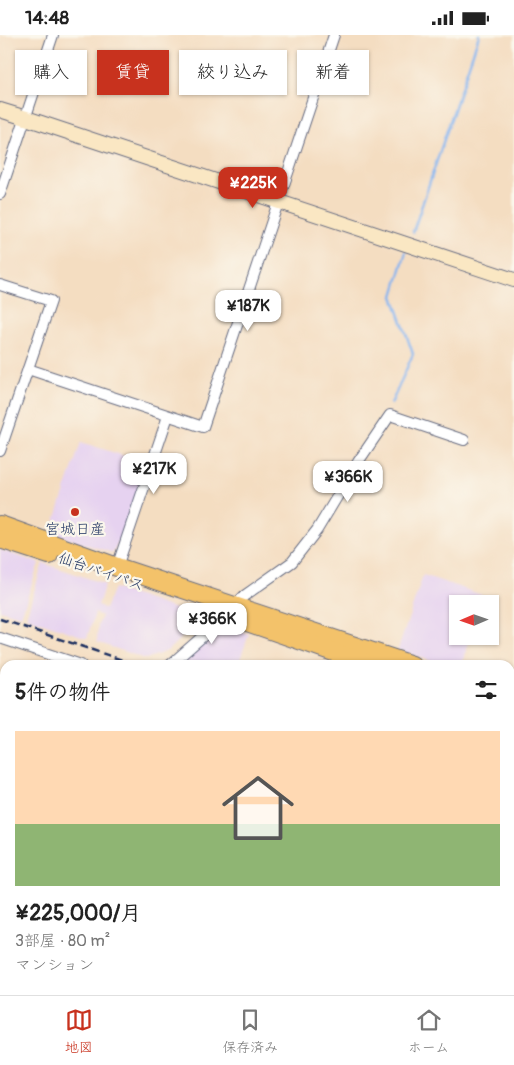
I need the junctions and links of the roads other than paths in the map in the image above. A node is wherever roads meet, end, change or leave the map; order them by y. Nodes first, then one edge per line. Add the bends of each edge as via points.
1 (53, 35) edge
2 (334, 35) edge
3 (0, 110) edge
4 (26, 118) junction
5 (0, 193) edge
6 (279, 202) junction
7 (514, 280) edge
8 (0, 285) edge
9 (28, 369) junction
10 (168, 415) junction
11 (464, 440) dead end
12 (0, 451) edge
13 (0, 525) edge
14 (0, 539) edge
15 (117, 567) junction
16 (230, 610) junction
17 (0, 638) edge
18 (66, 660) edge
19 (175, 660) edge
20 (358, 660) edge
21 (395, 660) edge

1 - 4 street
2 - 6 street
3 - 4 street
4 - 5 street
4 - 6 street
6 - 7 street
6 - 10 street via 203,427
8 - 9 street via 51,301
9 - 10 street
9 - 12 street
10 - 15 street
11 - 16 street via 390,415 317,530 292,562
13 - 15 highway, 仙台バイパス
14 - 16 highway, 仙台バイパス
15 - 16 highway, 仙台バイパス
16 - 19 street
16 - 20 highway, 仙台バイパス
16 - 21 highway, 仙台バイパス
17 - 18 street

